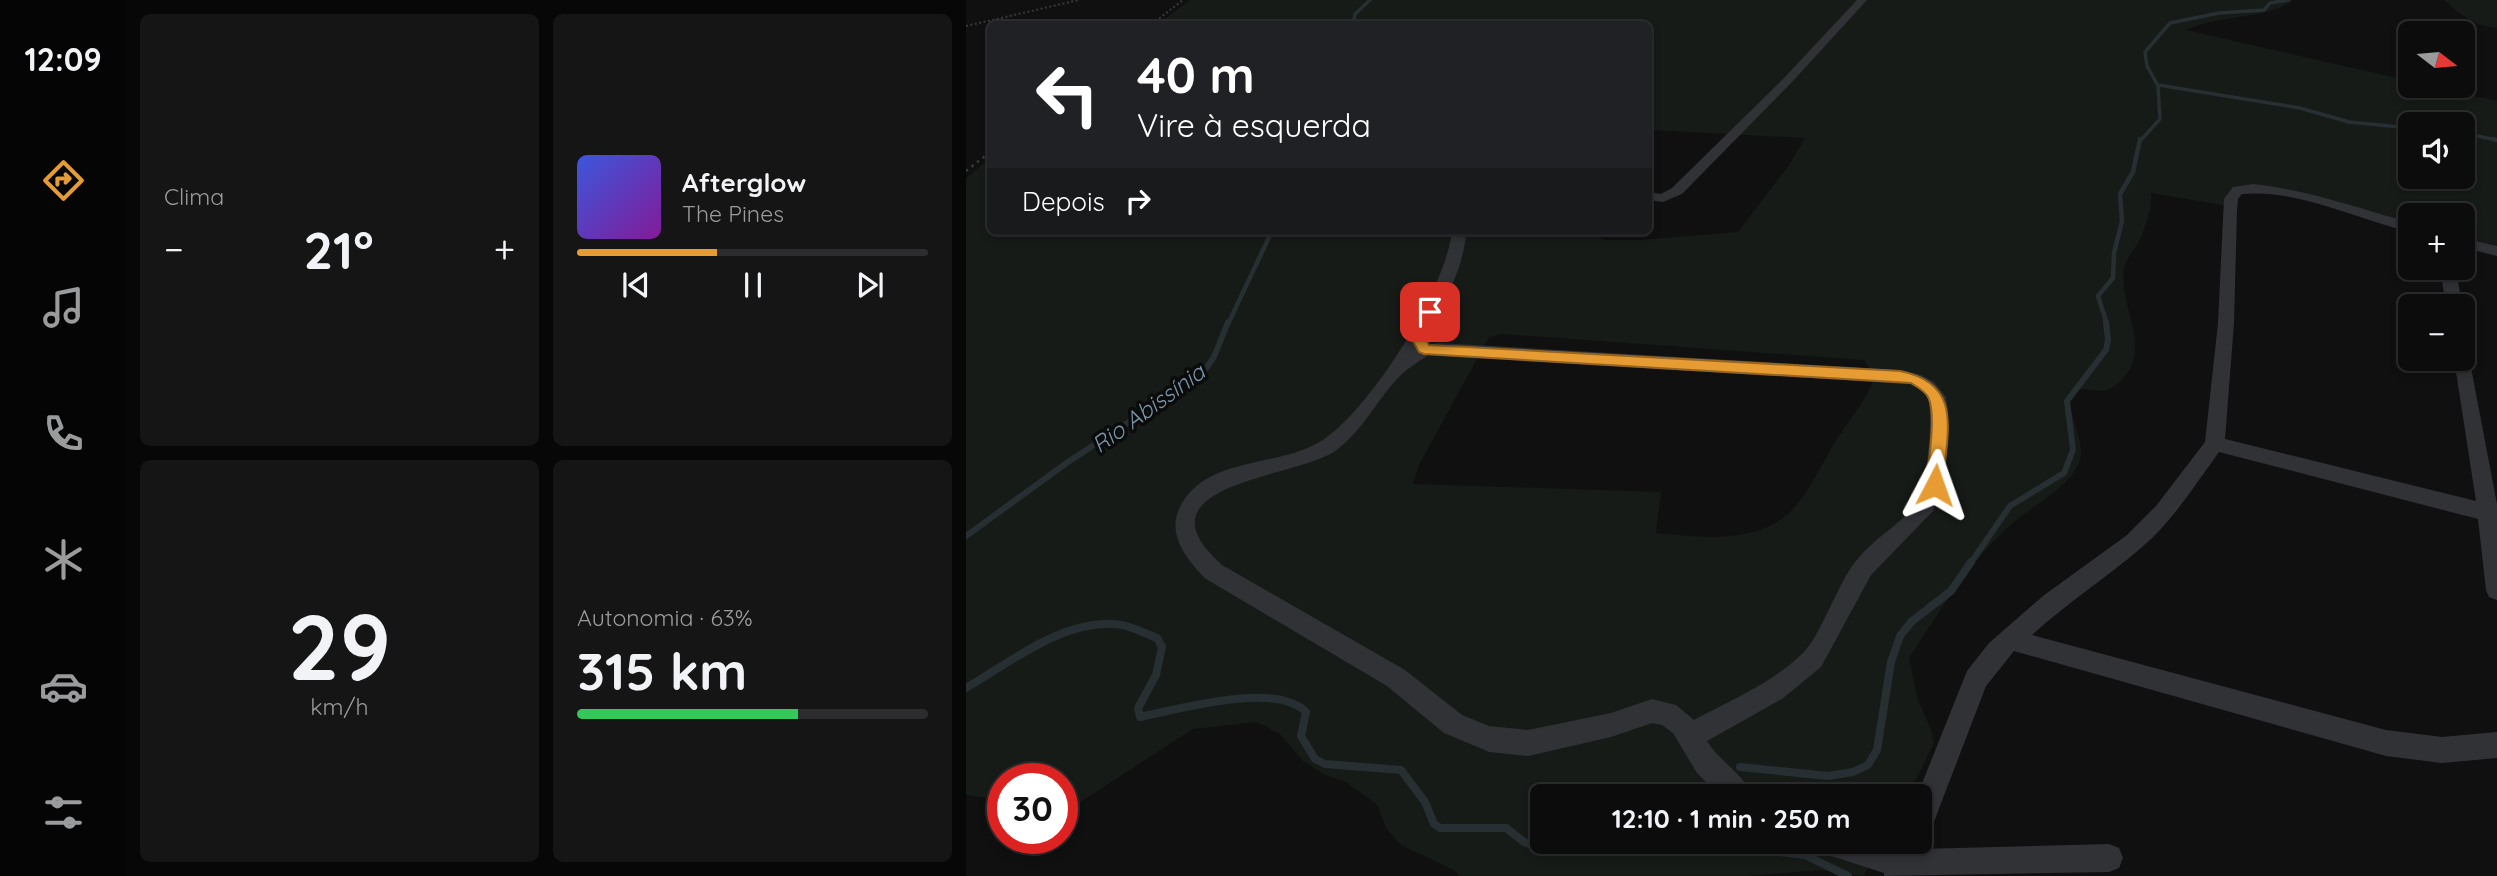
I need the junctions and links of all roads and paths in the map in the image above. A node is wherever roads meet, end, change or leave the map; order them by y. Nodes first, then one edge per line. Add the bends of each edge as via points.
1 (1079, 0) edge
2 (1183, 0) edge
3 (1862, 0) edge
4 (987, 21) edge
5 (988, 21) edge
6 (1156, 21) edge
7 (966, 26) edge
8 (987, 154) edge
9 (966, 171) edge
10 (1652, 197) edge
11 (2398, 225) edge
12 (1459, 235) edge
13 (2475, 245) edge
14 (2497, 251) edge
15 (1420, 342) junction
16 (2465, 371) edge
17 (2215, 444) junction
18 (2493, 514) edge
19 (2497, 590) edge
20 (2010, 639) junction
21 (1688, 737) junction
22 (2497, 745) edge
23 (1727, 784) edge
24 (1932, 791) edge
25 (1876, 854) edge
26 (2109, 858) dead end
27 (1903, 861) edge

1 - 5 path
2 - 6 path
3 - 10 street via 1677,191 1663,198
4 - 7 path
8 - 9 path
11 - 17 street via 2280,192 2238,190 2231,199
12 - 15 street via 1449,276
13 - 14 street
15 - 21 street via 1335,442 1301,460 1235,476 1199,496 1186,523 1189,546 1196,557 1396,678 1453,724 1489,739 1528,743 1611,725 1652,710 1682,724
15 - 21 street via 1900,376 1928,386 1937,397 1935,485 1923,511 1863,568 1813,659 1773,691
16 - 18 street
17 - 18 street
17 - 20 street via 2135,541
18 - 19 street
20 - 22 street via 2158,683 2396,744 2437,750
20 - 24 street via 1976,679
21 - 23 street
25 - 27 street
26 - 27 street

